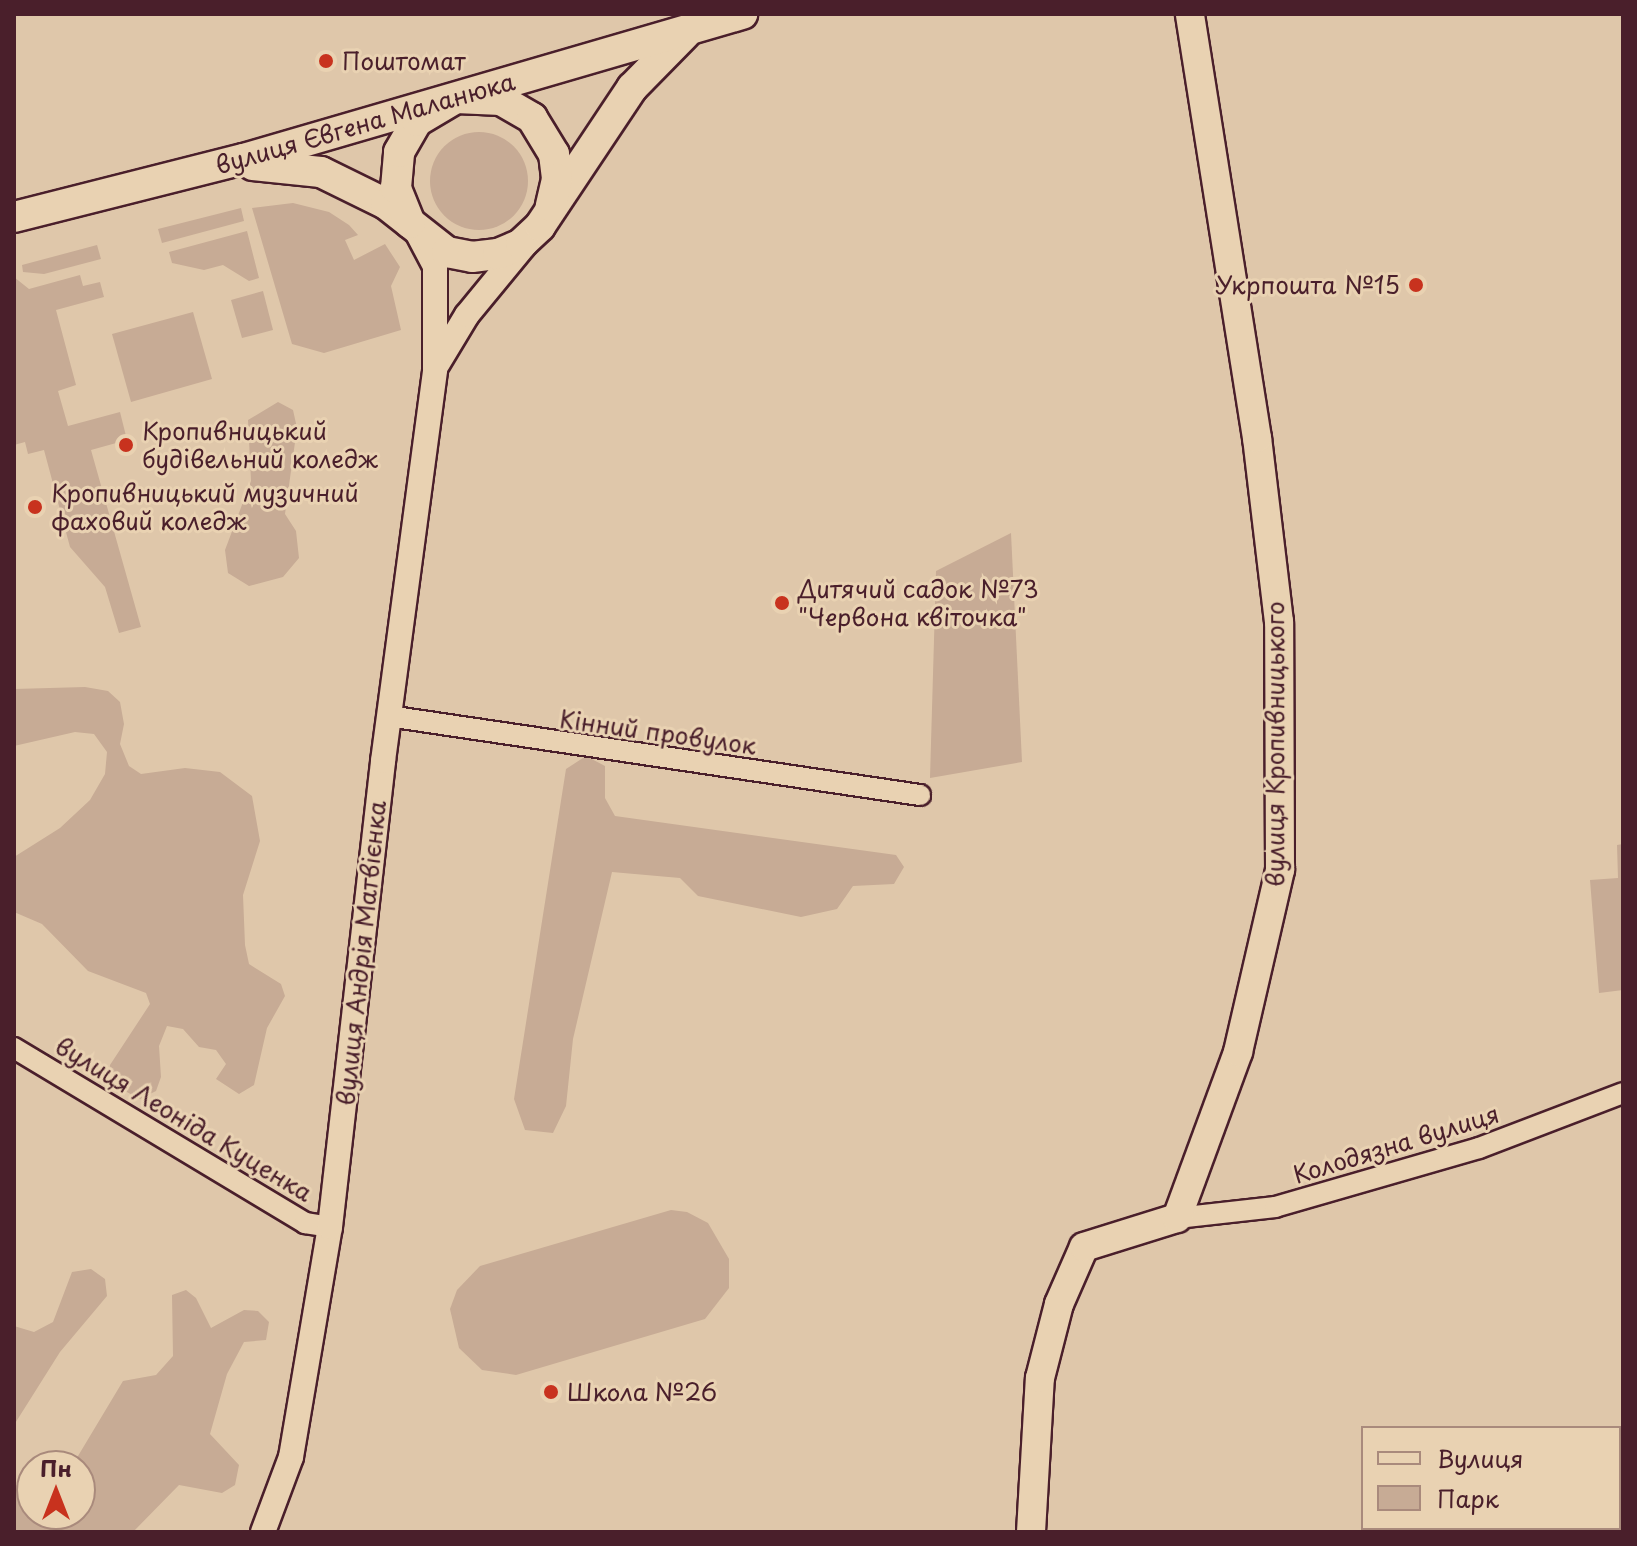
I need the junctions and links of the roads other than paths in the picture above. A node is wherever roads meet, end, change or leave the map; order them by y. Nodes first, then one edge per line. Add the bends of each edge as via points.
1 (742, 14) edge
2 (1190, 14) edge
3 (703, 20) edge
4 (456, 98) junction
5 (223, 165) junction
6 (14, 217) edge
7 (540, 226) junction
8 (416, 231) junction
9 (435, 369) junction
10 (388, 716) junction
11 (920, 795) dead end
12 (14, 1049) edge
13 (1623, 1093) edge
14 (1177, 1218) junction
15 (330, 1227) junction
16 (263, 1532) edge
17 (1031, 1532) edge

1 - 3 main road, вулиця Євгена Маланюка
2 - 14 main road, вулиця Кропивницького via 1252,408 1279,622 1280,870 1238,1052
3 - 4 main road, вулиця Євгена Маланюка
3 - 7 main road via 632,88
4 - 5 main road, вулиця Євгена Маланюка
4 - 7 main road via 501,100 543,131 557,179
4 - 8 main road via 417,121 399,152 396,188
5 - 6 main road, вулиця Євгена Маланюка
5 - 8 main road via 321,172 386,204
7 - 8 main road via 521,244 472,257 447,252
7 - 9 street via 467,315
8 - 9 street, вулиця Андрія Матвієнка via 435,266
9 - 10 street, вулиця Андрія Матвієнка
10 - 11 street, Кінний провулок
10 - 15 street, вулиця Андрія Матвієнка
12 - 15 street, вулиця Леоніда Куценка via 305,1223
13 - 14 street, Колодязна вулиця via 1479,1148 1275,1207
14 - 17 main road via 1084,1247 1044,1351
15 - 16 street, вулиця Андрія Матвієнка via 291,1457

